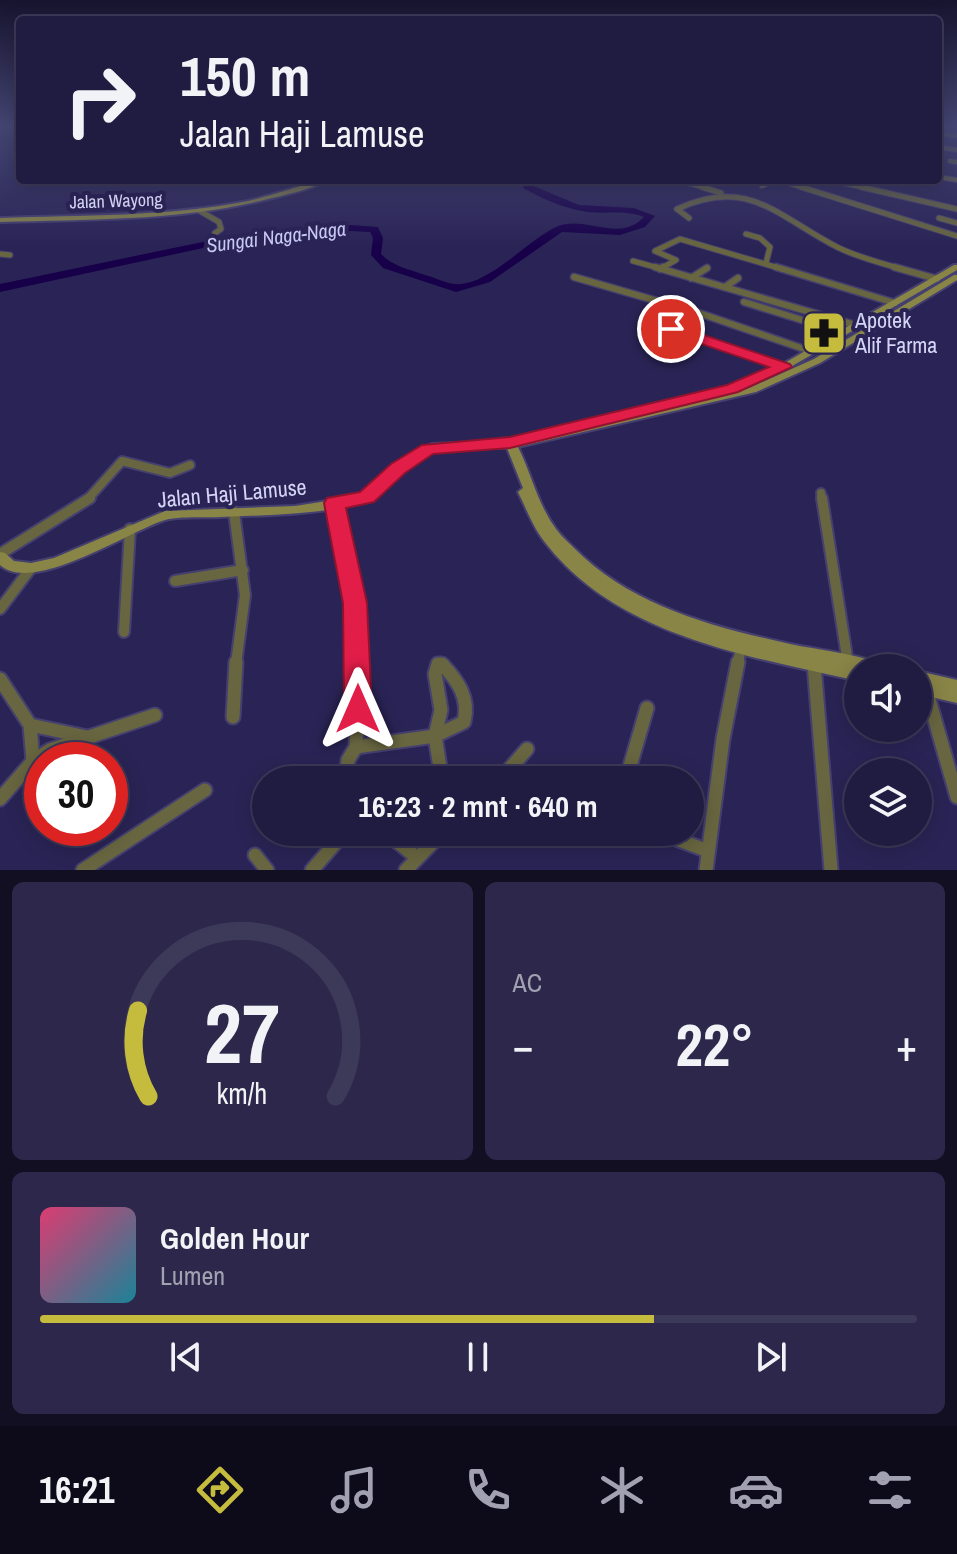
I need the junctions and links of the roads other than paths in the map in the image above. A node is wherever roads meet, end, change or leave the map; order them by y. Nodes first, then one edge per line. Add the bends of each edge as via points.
1 (305, 184) edge
2 (313, 184) edge
3 (691, 184) edge
4 (767, 184) edge
5 (790, 184) edge
6 (846, 184) edge
7 (762, 186) dead end
8 (722, 193) junction
9 (957, 209) edge
10 (200, 211) junction
11 (0, 218) edge
12 (689, 218) dead end
13 (939, 218) dead end
14 (957, 223) edge
15 (215, 233) dead end
16 (746, 234) dead end
17 (957, 236) edge
18 (0, 254) edge
19 (10, 255) dead end
20 (633, 261) dead end
21 (766, 263) junction
22 (957, 267) edge
23 (707, 268) dead end
24 (660, 269) junction
25 (574, 277) dead end
26 (957, 277) edge
27 (691, 278) junction
28 (738, 278) dead end
29 (937, 279) junction
30 (725, 287) junction
31 (770, 290) dead end
32 (929, 290) junction
33 (760, 298) junction
34 (744, 302) dead end
35 (895, 307) junction
36 (855, 325) junction
37 (671, 329) dead end
38 (841, 332) junction
39 (810, 351) junction
40 (784, 367) junction
41 (510, 442) junction
42 (190, 465) dead end
43 (821, 493) dead end
44 (334, 503) junction
45 (234, 512) junction
46 (130, 529) junction
47 (0, 556) edge
48 (31, 568) junction
49 (243, 570) junction
50 (175, 581) dead end
51 (0, 609) edge
52 (124, 632) dead end
53 (741, 642) junction
54 (849, 654) edge
55 (814, 664) junction
56 (844, 667) edge
57 (844, 668) edge
58 (0, 679) edge
59 (932, 686) edge
60 (957, 687) edge
61 (932, 688) edge
62 (957, 696) edge
63 (647, 708) dead end
64 (155, 715) dead end
65 (233, 717) dead end
66 (932, 719) edge
67 (30, 725) junction
68 (435, 735) junction
69 (87, 737) junction
70 (31, 742) edge
71 (73, 742) edge
72 (356, 747) junction
73 (527, 749) dead end
74 (347, 766) edge
75 (440, 766) edge
76 (512, 766) edge
77 (630, 766) edge
78 (24, 771) edge
79 (205, 790) dead end
80 (957, 797) edge
81 (0, 799) edge
82 (333, 846) edge
83 (402, 846) edge
84 (428, 846) edge
85 (695, 846) edge
86 (708, 851) junction
87 (255, 855) dead end
88 (416, 857) junction
89 (83, 870) edge
90 (267, 870) edge
91 (312, 870) edge
92 (406, 870) edge
93 (706, 870) edge
94 (831, 870) edge

1 - 11 street, Jalan Wayong via 210,206
2 - 10 street, Jalan Wayong
3 - 8 street
4 - 7 street
5 - 17 street
6 - 9 street
8 - 12 street via 677,209
8 - 29 street via 770,206 849,252
10 - 11 street, Jalan Wayong
10 - 15 street via 219,222 221,229
13 - 14 street
16 - 21 street via 770,247
18 - 19 street
20 - 24 street
21 - 24 street via 680,239 655,251 676,260
21 - 35 street
22 - 29 street
23 - 27 street
24 - 27 street
25 - 39 street
26 - 32 street
27 - 30 street
28 - 30 street
29 - 32 street
30 - 33 street
31 - 33 street
32 - 35 street
33 - 36 street
34 - 38 street
35 - 36 street
35 - 41 street via 791,375 752,390 530,442
36 - 38 street
37 - 40 street
38 - 39 street
39 - 40 street
40 - 41 street via 732,388
41 - 44 street, Jalan Haji Lamuse via 428,449 366,497
41 - 53 street via 511,459 541,527 580,571 657,620 694,634
42 - 47 street via 170,473 122,461 90,498
43 - 54 street
44 - 45 street, Jalan Haji Lamuse
44 - 72 street via 356,611
45 - 46 street, Jalan Haji Lamuse via 165,515
45 - 49 street
46 - 48 street, Jalan Haji Lamuse
46 - 52 street
47 - 48 street via 10,566
48 - 51 street
49 - 50 street
49 - 65 street
53 - 55 street
53 - 56 street
53 - 86 street
55 - 57 street
55 - 94 street
58 - 67 street
59 - 60 street
61 - 62 street
63 - 77 street
64 - 69 street
66 - 80 street
67 - 69 street
67 - 70 street
68 - 68 street via 464,722 467,714 468,703 442,664 435,674 441,710
68 - 72 street
68 - 75 street
69 - 71 street
72 - 74 street
73 - 76 street
78 - 81 street
79 - 89 street
82 - 91 street
83 - 88 street
84 - 88 street
85 - 86 street
86 - 93 street
87 - 90 street
88 - 92 street

